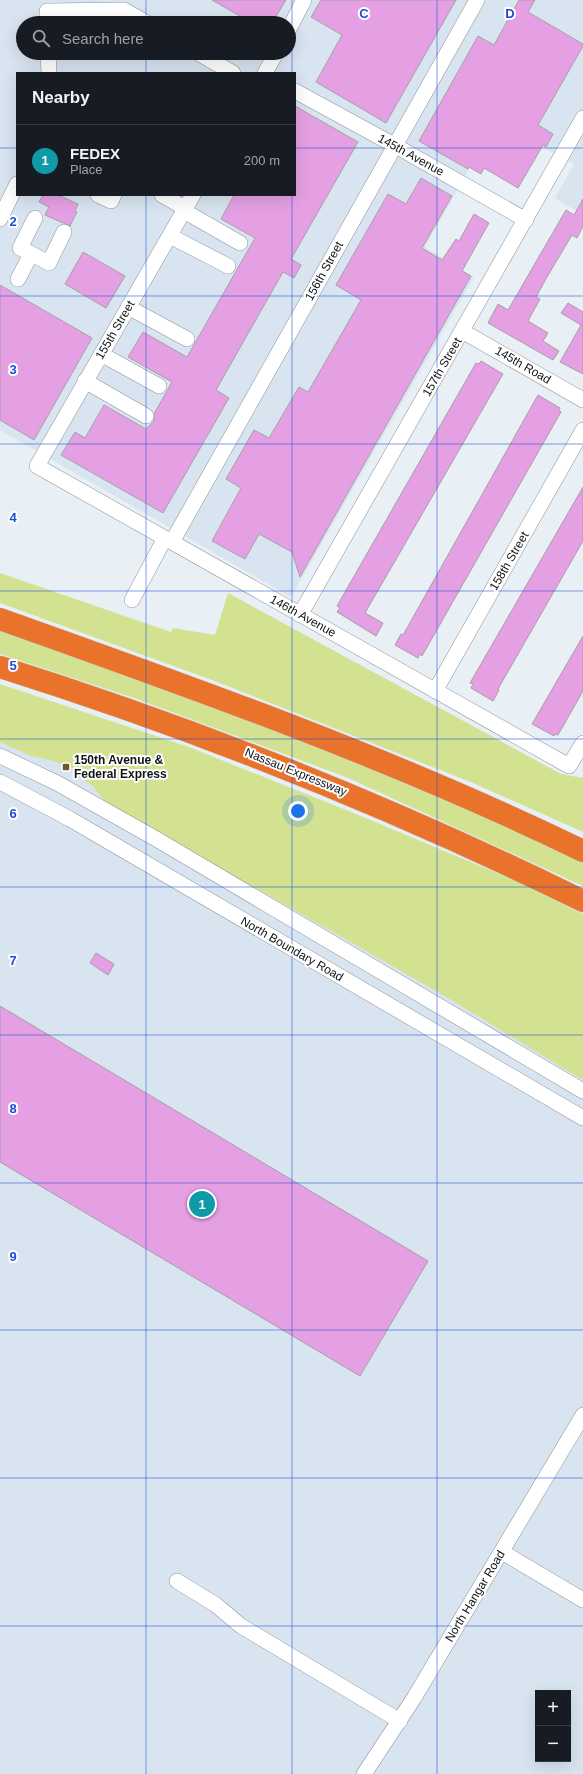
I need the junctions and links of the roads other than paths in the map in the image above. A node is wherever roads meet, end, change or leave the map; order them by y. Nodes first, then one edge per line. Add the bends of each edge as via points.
1 (304, 0) edge
2 (477, 0) edge
3 (127, 5) edge
4 (47, 16) edge
5 (139, 16) edge
6 (296, 16) edge
7 (48, 60) edge
8 (210, 60) edge
9 (272, 60) edge
10 (49, 72) edge
11 (231, 72) edge
12 (266, 72) edge
13 (296, 92) edge
14 (583, 118) edge
15 (394, 145) junction
16 (16, 186) edge
17 (100, 196) edge
18 (114, 196) edge
19 (163, 196) edge
20 (192, 196) edge
21 (184, 210) junction
22 (35, 218) dead end
23 (0, 219) edge
24 (526, 220) junction
25 (64, 232) dead end
26 (170, 236) junction
27 (240, 243) dead end
28 (31, 254) junction
29 (228, 266) dead end
30 (18, 279) dead end
31 (128, 307) junction
32 (462, 331) junction
33 (187, 339) dead end
34 (101, 354) junction
35 (85, 381) junction
36 (159, 386) dead end
37 (583, 400) edge
38 (146, 416) dead end
39 (583, 430) edge
40 (37, 466) joint
41 (169, 540) junction
42 (132, 600) dead end
43 (300, 615) junction
44 (0, 619) edge
45 (0, 667) edge
46 (435, 691) junction
47 (583, 743) edge
48 (0, 756) edge
49 (0, 782) edge
50 (583, 851) edge
51 (583, 901) edge
52 (583, 1091) edge
53 (583, 1118) edge
54 (583, 1415) edge
55 (502, 1552) junction
56 (177, 1581) dead end
57 (583, 1600) edge
58 (400, 1721) junction
59 (364, 1774) edge

1 - 6 street
2 - 15 street, 156th Street
3 - 4 street via 47,11
3 - 5 street
7 - 10 street
8 - 11 street
9 - 12 street
13 - 15 street, 145th Avenue
14 - 24 street, 157th Street
15 - 24 street, 145th Avenue
15 - 41 street, 156th Street
16 - 23 street
17 - 18 street via 111,201
19 - 21 street
20 - 21 street, 155th Street
21 - 26 street, 155th Street
21 - 27 street
22 - 28 street via 20,248
24 - 32 street, 157th Street
25 - 28 street via 49,263
26 - 29 street
26 - 31 street, 155th Street
28 - 30 street
31 - 33 street
31 - 34 street, 155th Street
32 - 37 street, 145th Road
32 - 43 street, 157th Street
34 - 35 street, 155th Street
34 - 36 street
35 - 38 street
35 - 40 street, 155th Street
39 - 46 street, 158th Street
40 - 41 street, 146th Avenue
41 - 42 street, 156th Street
41 - 43 street, 146th Avenue
43 - 46 street, 146th Avenue
44 - 50 highway via 305,730 432,782
45 - 51 highway, Nassau Expressway via 143,714 303,774 455,839
46 - 47 street, 146th Avenue via 569,766
48 - 52 street via 57,783 151,837
49 - 53 street, North Boundary Road via 86,829
54 - 55 street, North Hangar Road
55 - 57 street
55 - 58 street, North Hangar Road
56 - 58 street via 216,1605 241,1626
58 - 59 street, North Hangar Road

